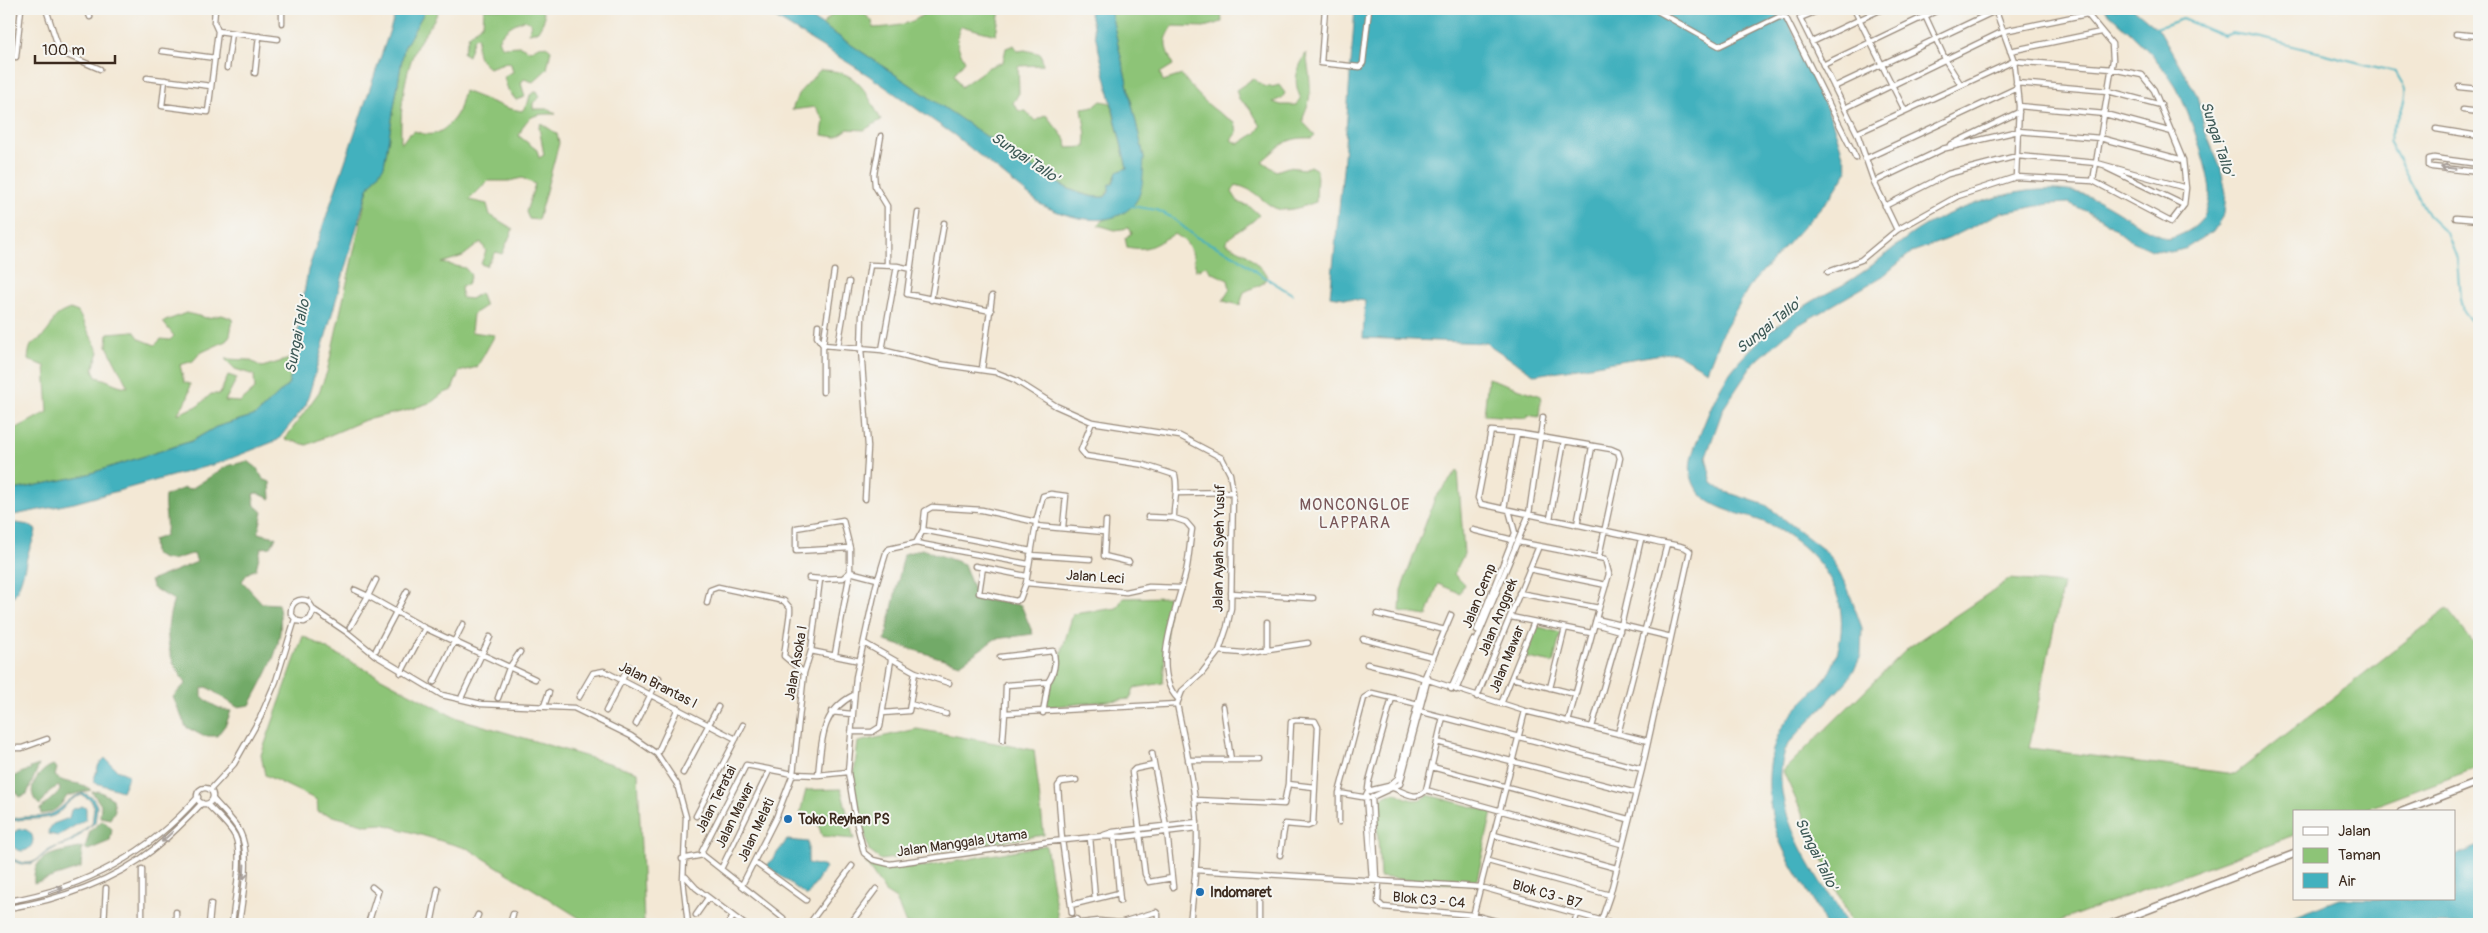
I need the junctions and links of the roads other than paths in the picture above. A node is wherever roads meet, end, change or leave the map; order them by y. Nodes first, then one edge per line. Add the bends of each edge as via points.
1 (21, 9) edge
2 (46, 9) edge
3 (87, 9) edge
4 (215, 9) edge
5 (282, 9) edge
6 (1325, 9) edge
7 (1368, 9) edge
8 (1654, 9) edge
9 (1822, 9) edge
10 (1854, 9) edge
11 (1882, 9) edge
12 (1922, 9) edge
13 (1940, 9) edge
14 (2005, 9) edge
15 (2083, 9) edge
16 (2474, 9) edge
17 (2479, 9) edge
18 (1995, 10) edge
19 (2087, 14) junction
20 (1926, 16) junction
21 (90, 17) dead end
22 (1859, 20) junction
23 (282, 23) dead end
24 (218, 31) junction
25 (2004, 31) junction
26 (2102, 32) junction
27 (232, 33) junction
28 (2456, 34) dead end
29 (259, 36) junction
30 (2479, 36) edge
31 (278, 38) dead end
32 (1937, 38) junction
33 (1812, 42) junction
34 (1870, 42) junction
35 (2010, 51) junction
36 (162, 52) dead end
37 (16, 57) dead end
38 (215, 58) junction
39 (2014, 60) junction
40 (1946, 61) junction
41 (1882, 64) junction
42 (1823, 65) junction
43 (228, 68) dead end
44 (100, 69) dead end
45 (2112, 69) junction
46 (255, 73) dead end
47 (147, 78) dead end
48 (166, 80) junction
49 (1893, 85) junction
50 (1961, 85) junction
51 (211, 86) junction
52 (2016, 86) junction
53 (1834, 87) junction
54 (2459, 87) dead end
55 (2479, 89) edge
56 (2108, 91) junction
57 (2161, 105) junction
58 (1845, 108) junction
59 (2019, 109) junction
60 (2463, 110) dead end
61 (1906, 111) junction
62 (2479, 112) edge
63 (2105, 114) junction
64 (2436, 129) dead end
65 (2018, 131) junction
66 (2172, 132) junction
67 (1857, 135) junction
68 (881, 136) dead end
69 (2479, 136) edge
70 (2100, 138) junction
71 (1848, 142) junction
72 (1942, 149) junction
73 (2017, 156) junction
74 (1856, 158) dead end
75 (1865, 159) junction
76 (2183, 160) junction
77 (2097, 163) junction
78 (2479, 164) edge
79 (2479, 172) edge
80 (2016, 177) junction
81 (2093, 181) junction
82 (1874, 182) junction
83 (2186, 188) junction
84 (2184, 205) junction
85 (1885, 206) junction
86 (918, 213) dead end
87 (2456, 218) dead end
88 (2479, 220) edge
89 (944, 223) dead end
90 (1897, 230) junction
91 (887, 265) junction
92 (897, 266) junction
93 (911, 269) junction
94 (834, 271) dead end
95 (1828, 272) dead end
96 (850, 282) dead end
97 (992, 296) dead end
98 (931, 300) junction
99 (991, 311) junction
100 (818, 324) dead end
101 (823, 345) junction
102 (838, 346) junction
103 (861, 349) junction
104 (882, 350) junction
105 (982, 369) junction
106 (823, 392) dead end
107 (1543, 417) dead end
108 (1092, 422) junction
109 (1517, 433) junction
110 (1541, 437) junction
111 (1564, 441) junction
112 (1592, 447) junction
113 (1233, 492) junction
114 (1178, 493) junction
115 (866, 499) dead end
116 (1507, 509) junction
117 (1529, 514) junction
118 (1148, 517) dead end
119 (1174, 518) junction
120 (1550, 519) junction
121 (1106, 521) dead end
122 (1036, 524) junction
123 (1577, 525) junction
124 (1063, 527) junction
125 (923, 530) junction
126 (1473, 530) dead end
127 (1605, 530) junction
128 (1104, 532) junction
129 (1641, 539) junction
130 (1515, 541) junction
131 (916, 543) junction
132 (1667, 544) junction
133 (1539, 546) junction
134 (850, 548) junction
135 (1030, 553) junction
136 (1599, 556) junction
137 (1090, 559) dead end
138 (1129, 562) dead end
139 (1028, 564) junction
140 (975, 566) dead end
141 (983, 567) junction
142 (1529, 569) junction
143 (850, 572) junction
144 (1026, 576) junction
145 (809, 578) dead end
146 (878, 578) junction
147 (820, 579) junction
148 (376, 580) dead end
149 (1026, 583) junction
150 (1606, 585) junction
151 (1180, 588) junction
152 (355, 590) dead end
153 (407, 590) dead end
154 (1231, 593) junction
155 (1519, 593) junction
156 (368, 596) junction
157 (1313, 598) dead end
158 (707, 603) dead end
159 (1599, 608) junction
160 (314, 610) junction
161 (395, 612) junction
162 (1377, 614) dead end
163 (1451, 615) dead end
164 (1511, 617) junction
165 (294, 619) junction
166 (1267, 622) dead end
167 (1534, 622) junction
168 (1595, 622) junction
169 (463, 624) dead end
170 (350, 627) dead end
171 (425, 628) junction
172 (1565, 628) junction
173 (1621, 628) junction
174 (1445, 630) junction
175 (1644, 631) junction
176 (1591, 633) junction
177 (490, 637) dead end
178 (1671, 637) junction
179 (1363, 639) dead end
180 (454, 641) junction
181 (864, 643) junction
182 (1308, 643) dead end
183 (376, 650) dead end
184 (1267, 650) junction
185 (811, 651) junction
186 (1219, 651) junction
187 (520, 652) dead end
188 (835, 654) junction
189 (483, 655) junction
190 (1000, 657) dead end
191 (1432, 657) junction
192 (890, 660) junction
193 (860, 661) junction
194 (1367, 664) dead end
195 (629, 666) dead end
196 (509, 668) junction
197 (401, 672) junction
198 (915, 672) junction
199 (804, 673) junction
200 (659, 678) dead end
201 (1512, 678) junction
202 (536, 679) dead end
203 (622, 680) junction
204 (1426, 680) junction
205 (434, 682) dead end
206 (1048, 682) junction
207 (949, 683) dead end
208 (1550, 688) junction
209 (1454, 690) junction
210 (549, 692) dead end
211 (650, 694) junction
212 (1575, 694) junction
213 (854, 695) junction
214 (462, 696) dead end
215 (580, 697) dead end
216 (1477, 697) junction
217 (498, 698) dead end
218 (1392, 698) junction
219 (1178, 702) junction
220 (910, 704) junction
221 (1418, 704) junction
222 (1501, 704) junction
223 (544, 706) junction
224 (1223, 706) dead end
225 (718, 707) dead end
226 (678, 708) junction
227 (606, 711) dead end
228 (1419, 711) junction
229 (1525, 711) junction
230 (831, 712) junction
231 (882, 713) junction
232 (1005, 713) junction
233 (1042, 713) junction
234 (852, 714) junction
235 (946, 714) dead end
236 (1443, 717) junction
237 (1568, 722) junction
238 (709, 723) junction
239 (636, 724) dead end
240 (744, 725) dead end
241 (1592, 728) junction
242 (851, 732) junction
243 (1618, 734) junction
244 (1519, 736) junction
245 (47, 739) dead end
246 (736, 739) junction
247 (1003, 740) dead end
248 (1648, 741) junction
249 (1437, 742) junction
250 (9, 748) edge
251 (1152, 753) dead end
252 (657, 754) junction
253 (1188, 760) junction
254 (1231, 760) junction
255 (1259, 760) dead end
256 (1512, 762) junction
257 (1154, 765) junction
258 (1432, 767) junction
259 (1642, 769) junction
260 (769, 771) junction
261 (683, 772) dead end
262 (848, 772) junction
263 (793, 774) junction
264 (818, 775) junction
265 (1076, 780) dead end
266 (2479, 782) edge
267 (790, 784) joint
268 (1288, 784) junction
269 (1506, 786) junction
270 (1314, 787) junction
271 (1393, 788) junction
272 (210, 790) junction
273 (1368, 790) junction
274 (1426, 790) junction
275 (1339, 792) junction
276 (1636, 793) junction
277 (198, 797) junction
278 (1373, 797) junction
279 (1365, 798) junction
280 (213, 799) junction
281 (1195, 800) junction
282 (204, 804) junction
283 (2405, 810) edge
284 (1500, 812) junction
285 (696, 816) dead end
286 (1628, 819) junction
287 (1197, 822) junction
288 (1339, 822) dead end
289 (1166, 825) junction
290 (1140, 828) junction
291 (1197, 828) junction
292 (1168, 831) junction
293 (1113, 832) junction
294 (1140, 835) junction
295 (1494, 835) junction
296 (1102, 836) junction
297 (1090, 838) junction
298 (1114, 838) junction
299 (1062, 840) junction
300 (1621, 844) junction
301 (2293, 854) edge
302 (703, 855) junction
303 (1280, 855) dead end
304 (682, 859) junction
305 (1488, 861) junction
306 (754, 862) junction
307 (852, 866) dead end
308 (1616, 868) junction
309 (721, 869) junction
310 (142, 870) dead end
311 (1195, 870) junction
312 (686, 877) dead end
313 (1172, 878) junction
314 (1376, 879) junction
315 (742, 885) junction
316 (372, 887) dead end
317 (1173, 887) dead end
318 (1481, 887) junction
319 (106, 888) dead end
320 (438, 889) dead end
321 (876, 889) dead end
322 (1119, 893) junction
323 (1610, 894) junction
324 (1259, 896) dead end
325 (708, 898) junction
326 (806, 900) dead end
327 (1095, 900) junction
328 (9, 901) edge
329 (1120, 901) dead end
330 (212, 904) dead end
331 (1071, 905) junction
332 (9, 908) edge
333 (176, 912) dead end
334 (1072, 913) dead end
335 (513, 914) dead end
336 (1577, 914) junction
337 (478, 915) dead end
338 (696, 916) dead end
339 (1473, 916) junction
340 (733, 917) junction
341 (783, 918) dead end
342 (1604, 922) junction
343 (1119, 923) junction
344 (104, 924) edge
345 (142, 924) edge
346 (176, 924) edge
347 (209, 924) edge
348 (232, 924) edge
349 (239, 924) edge
350 (368, 924) edge
351 (431, 924) edge
352 (474, 924) edge
353 (510, 924) edge
354 (688, 924) edge
355 (728, 924) edge
356 (744, 924) edge
357 (809, 924) edge
358 (850, 924) edge
359 (1057, 924) edge
360 (1081, 924) edge
361 (1125, 924) edge
362 (1158, 924) edge
363 (1190, 924) edge
364 (1259, 924) edge
365 (1471, 924) edge
366 (1507, 924) edge
367 (1574, 924) edge
368 (1614, 924) edge
369 (2111, 924) edge

1 - 37 street
2 - 44 street via 60,52
3 - 21 street
4 - 24 street via 214,22
5 - 23 street
6 - 7 street via 1321,63 1360,67
8 - 71 street via 1719,46 1784,16
9 - 33 street via 1800,18
10 - 22 street
11 - 22 street
12 - 20 street
13 - 20 street
14 - 18 street
15 - 19 street
16 - 17 street
18 - 25 street
18 - 32 street
19 - 25 street
19 - 26 street
20 - 32 street
20 - 34 street
22 - 33 street
22 - 34 street
24 - 27 street
24 - 38 street
25 - 35 street
25 - 40 street
26 - 35 street
26 - 45 street via 2112,44
27 - 29 street
27 - 43 street
28 - 30 street
29 - 31 street
29 - 46 street
32 - 40 street
32 - 41 street
33 - 42 street
34 - 41 street
34 - 42 street
35 - 39 street
36 - 38 street
38 - 51 street
39 - 45 street
39 - 50 street
39 - 52 street
40 - 49 street
40 - 50 street
41 - 49 street
41 - 53 street
42 - 53 street
45 - 56 street
45 - 57 street via 2142,75
47 - 48 street
48 - 51 street
48 - 51 street via 162,106 208,112
49 - 58 street
49 - 61 street
50 - 61 street
52 - 56 street
52 - 59 street
52 - 75 street
53 - 58 street
54 - 55 street
56 - 57 street
56 - 63 street
57 - 66 street
58 - 67 street
59 - 63 street
59 - 65 street
59 - 72 street
60 - 62 street
61 - 67 street
63 - 66 street
63 - 70 street
64 - 69 street
65 - 70 street
65 - 72 street
65 - 73 street
66 - 76 street
67 - 71 street
67 - 75 street
68 - 91 street via 874,174 875,186 887,206
70 - 76 street
70 - 77 street
71 - 74 street
72 - 82 street
73 - 77 street
73 - 80 street
73 - 85 street via 1948,174
75 - 82 street
76 - 83 street
77 - 81 street
77 - 83 street
77 - 84 street
79 -> 78 street via 2432,167 2428,166 2428,161 2434,158
80 - 81 street
80 - 90 street via 1958,196
81 - 84 street via 2171,222
82 - 85 street
83 - 84 street
85 - 90 street
86 - 93 street
87 - 88 street
89 - 98 street
90 - 95 street via 1860,260
91 - 92 street
91 - 103 street via 869,266
92 - 93 street
92 - 104 street
93 - 98 street via 907,294
94 - 101 street
96 - 102 street
97 - 99 street
98 - 99 street
99 - 105 street
100 - 101 street via 817,337
101 - 102 street, Jalan Ayah Syeh Yusuf
101 - 106 street
102 - 103 street, Jalan Ayah Syeh Yusuf
103 - 104 street, Jalan Ayah Syeh Yusuf
103 - 115 street via 868,447
104 - 105 street, Jalan Ayah Syeh Yusuf via 939,364
105 - 108 street, Jalan Ayah Syeh Yusuf via 1015,380 1067,412
107 - 110 street
108 - 113 street, Jalan Ayah Syeh Yusuf via 1180,436 1217,453 1227,464
108 - 114 street via 1082,454 1173,473
109 - 110 street
109 - 116 street
109 - 116 street via 1490,432 1478,498 1480,504
110 - 111 street
110 - 117 street
111 - 112 street
111 - 120 street
112 - 123 street
112 - 127 street via 1615,450 1620,455
113 - 114 street
113 - 154 street, Jalan Ayah Syeh Yusuf
114 - 119 street
116 - 117 street
116 - 130 street, Jalan Cemp via 1515,528
117 - 120 street
117 - 130 street
118 - 119 street
119 - 151 street, Jalan Ayah Syeh Yusuf via 1186,522 1192,529
120 - 123 street
121 - 128 street
122 - 124 street
122 - 124 street via 1044,496 1069,496
122 - 125 street via 982,510 932,507 925,511
122 - 135 street
123 - 127 street
124 - 128 street
125 - 131 street
125 - 135 street
126 - 130 street
127 - 129 street
127 - 136 street
128 - 138 street via 1104,556
129 - 132 street
129 - 173 street
130 - 133 street
130 - 209 street, Jalan Cemp
131 - 139 street
131 - 146 street, Jalan Manggala Utama via 886,552
132 - 175 street
132 - 178 street via 1687,548 1691,554
133 - 136 street
133 - 142 street, Jalan Anggrek
134 - 134 street via 843,520 796,528 797,552
134 - 143 street
135 - 137 street
135 - 139 street
136 - 150 street via 1608,565
139 - 144 street
140 - 141 street
141 - 144 street
141 - 149 street via 979,593 1016,601 1020,599
142 - 150 street
142 - 155 street, Jalan Anggrek
143 - 146 street
143 - 147 street via 842,578
143 - 188 street
144 - 149 street
145 - 147 street
146 - 181 street, Jalan Manggala Utama
147 - 185 street, Jalan Asoka I
148 - 156 street
149 - 151 street, Jalan Leci via 1126,592 1149,587
150 - 159 street
151 - 219 street, Jalan Ayah Syeh Yusuf via 1168,637 1167,656 1167,681
152 - 156 street
153 - 161 street
154 - 157 street
154 - 186 street, Jalan Ayah Syeh Yusuf via 1227,627
155 - 159 street
155 - 164 street, Jalan Anggrek
156 - 161 street
156 - 170 street
158 - 199 street via 710,590 718,587 784,601 790,612 784,656
159 - 168 street
160 - 165 street via 308,621
160 - 165 street via 308,601 298,600 291,607
160 - 197 street
161 - 171 street
161 - 183 street
162 - 174 street
163 - 174 street
164 - 167 street
164 - 216 street, Jalan Anggrek
165 - 272 street via 276,681 260,718 234,764
166 - 184 street
167 - 172 street
167 - 201 street, Jalan Mawar
168 - 173 street
168 - 176 street
169 - 180 street
171 - 180 street
171 - 197 street
172 - 176 street
172 - 208 street
173 - 175 street
173 - 241 street
174 - 191 street
175 - 178 street
175 - 243 street
176 - 212 street
177 - 189 street
178 - 248 street
179 - 191 street
180 - 189 street
180 - 205 street
181 - 192 street
181 - 193 street, Jalan Manggala Utama
182 - 184 street
184 - 186 street via 1235,654
185 - 188 street
185 - 199 street, Jalan Asoka I
186 - 219 street, Jalan Ayah Syeh Yusuf via 1202,674 1182,691
187 - 196 street
188 - 193 street
189 - 196 street
189 - 214 street
190 - 206 street via 1053,651 1053,676
191 - 204 street
192 - 198 street
192 - 231 street
193 - 213 street, Jalan Manggala Utama
194 - 204 street
195 - 203 street
196 - 202 street
196 - 217 street
197 - 223 street via 452,699 481,704
198 - 207 street
198 - 220 street
199 - 263 street, Jalan Asoka I
200 - 211 street
201 - 208 street
201 - 222 street, Jalan Mawar
203 - 211 street, Jalan Brantas I
203 - 215 street, Jalan Brantas I via 604,671 595,671
203 - 227 street
204 - 209 street
204 - 221 street
204 - 228 street
206 - 232 street via 1006,684
206 - 233 street
208 - 212 street
209 - 216 street
210 - 223 street
211 - 226 street, Jalan Brantas I
211 - 239 street
212 - 237 street
213 - 230 street via 841,701
213 - 234 street, Jalan Manggala Utama
216 - 222 street
218 - 221 street
218 - 273 street
218 - 275 street via 1372,693 1364,698
219 - 233 street
219 - 253 street, Jalan Ayah Syeh Yusuf
220 - 231 street via 907,712
220 - 235 street
221 - 273 street via 1398,778 1389,786
222 - 229 street
223 - 252 street via 574,708 631,736
224 - 254 street
225 - 238 street
226 - 238 street, Jalan Brantas I
226 - 252 street
228 - 236 street
228 - 271 street via 1400,784
229 - 237 street
229 - 244 street
230 - 234 street
230 - 264 street
231 - 242 street via 878,730
232 - 233 street
232 - 247 street
234 - 242 street, Jalan Manggala Utama
236 - 244 street
236 - 249 street
237 - 241 street
238 - 246 street, Jalan Brantas I
238 - 261 street
240 - 246 street
241 - 243 street
242 - 262 street, Jalan Manggala Utama
243 - 248 street
244 - 256 street
244 - 259 street
245 - 250 street via 22,748
246 - 285 street
248 - 259 street
249 - 256 street
249 - 258 street
251 - 257 street
252 - 304 street via 681,795 686,816
253 - 254 street
253 - 281 street, Jalan Ayah Syeh Yusuf
254 - 255 street
256 - 269 street
256 - 276 street
257 - 289 street
257 - 290 street via 1132,772
258 - 269 street
258 - 274 street
259 - 276 street
260 - 263 street, Jalan Teratai
260 - 302 street, Jalan Teratai via 749,765 743,768 702,851
260 - 309 street, Jalan Mawar
262 - 264 street, Jalan Teratai
262 - 299 street, Jalan Manggala Utama via 861,844 867,856 878,862 904,863
263 - 264 street, Jalan Teratai
263 - 267 street, Jalan Asoka I
265 - 299 street via 1061,782 1058,786
266 - 283 street
267 - 306 street, Jalan Melati
268 - 270 street
268 - 270 street via 1291,722 1315,721 1318,727
268 - 281 street via 1282,805
269 - 284 street
269 - 286 street
270 - 303 street via 1312,825 1285,824
271 - 274 street via 1415,796
271 - 278 street
272 - 277 street via 202,789
272 - 280 street
273 - 278 street
273 - 279 street
274 - 284 street
275 - 279 street
275 - 288 street
276 - 286 street
277 - 282 street
328 -> 277 street via 78,882 129,857 164,830
278 - 279 street
278 - 314 street
279 - 314 street
280 - 282 street
280 -> 349 street via 238,828 244,841
281 - 287 street, Jalan Ayah Syeh Yusuf
282 -> 332 street via 134,862 75,891
282 - 348 street via 237,840 239,853
284 - 295 street
284 - 300 street
286 - 300 street
287 - 289 street
287 - 291 street, Jalan Ayah Syeh Yusuf
289 - 290 street
289 - 292 street
290 - 293 street
290 - 294 street
291 - 292 street, Jalan Manggala Utama
291 - 311 street, Jalan Ayah Syeh Yusuf
292 - 294 street, Jalan Manggala Utama
292 - 313 street
293 - 296 street
293 - 298 street
294 - 298 street, Jalan Manggala Utama
294 - 313 street via 1148,881
295 - 305 street
295 - 308 street
296 - 297 street, Jalan Manggala Utama
296 - 298 street, Jalan Manggala Utama
297 - 299 street, Jalan Manggala Utama
297 - 327 street
298 - 322 street
299 - 331 street
300 - 308 street
301 - 369 street
302 - 304 street
302 - 309 street
304 - 354 street
305 - 318 street
305 - 323 street
306 - 315 street, Jalan Melati
306 - 326 street
307 - 357 street
308 - 323 street
309 - 315 street
310 - 345 street
311 - 314 street, Blok C3 - B7
311 - 363 street, Jalan Ayah Syeh Yusuf
312 - 325 street
313 - 317 street
314 - 318 street, Blok C3 - B7
314 - 339 street, Blok C3 - C4 via 1379,904 1383,907
315 - 341 street
316 - 350 street via 378,892
318 - 336 street, Blok C3 - B7
318 - 339 street
319 - 344 street
320 - 351 street
321 - 358 street
322 - 327 street
322 - 329 street
323 - 342 street
324 - 364 street
325 - 338 street
325 - 340 street
327 - 331 street
330 - 347 street
331 - 334 street
333 - 346 street
335 - 353 street
336 - 342 street, Blok C3 - B7
336 - 367 street
337 - 352 street
339 - 365 street
339 - 366 street, Blok C3 - C4
340 - 355 street
340 - 356 street
342 - 368 street, Blok C3 - B7
343 - 360 street via 1099,921
343 - 361 street
343 - 362 street via 1156,912
359 - 360 street via 1076,919

